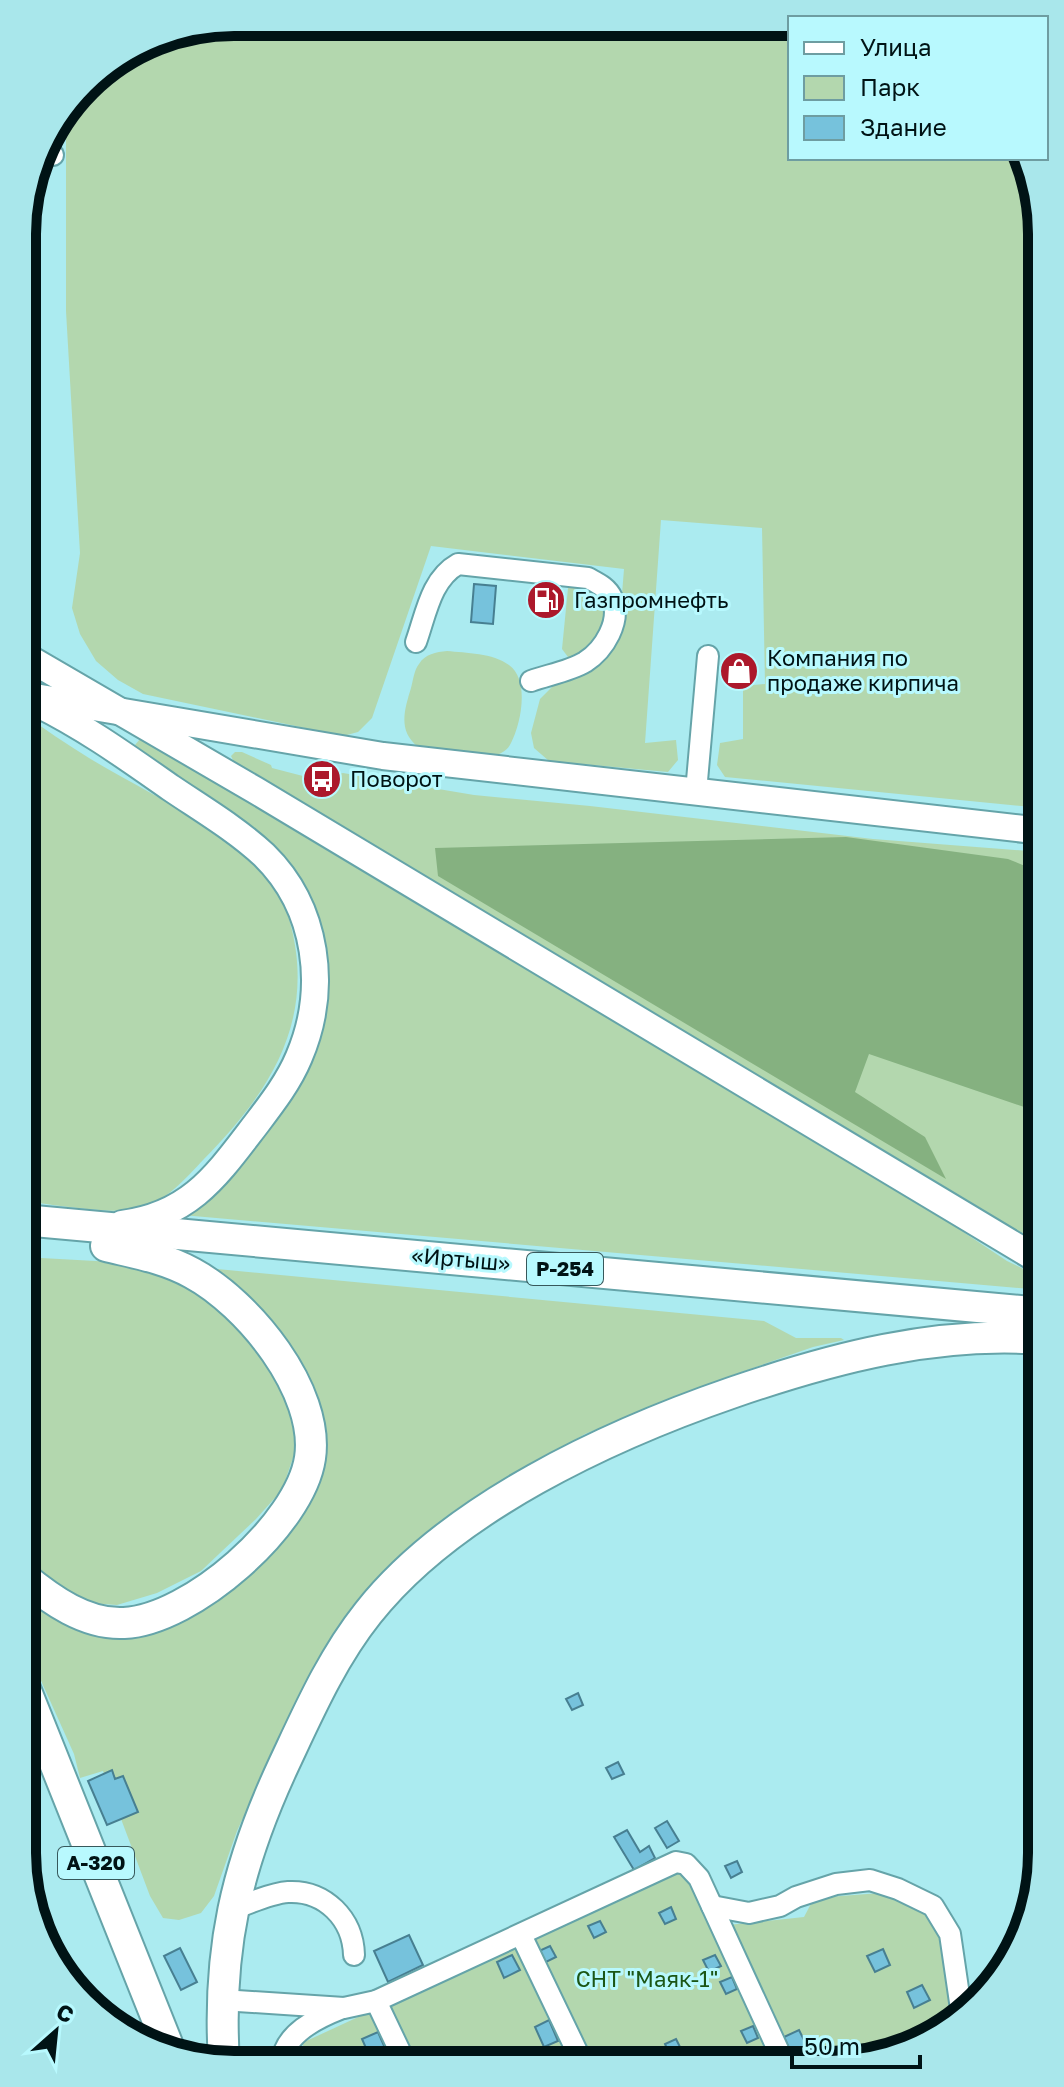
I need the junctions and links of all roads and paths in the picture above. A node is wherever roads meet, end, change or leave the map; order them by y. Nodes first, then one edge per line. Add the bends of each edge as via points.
1 (416, 642) dead end
2 (708, 656) dead end
3 (36, 663) edge
4 (531, 681) dead end
5 (36, 698) edge
6 (36, 703) edge
7 (114, 709) junction
8 (696, 792) junction
9 (1028, 829) edge
10 (36, 1223) edge
11 (97, 1236) junction
12 (36, 1238) edge
13 (1028, 1254) edge
14 (1028, 1312) edge
15 (1028, 1329) edge
16 (1028, 1338) edge
17 (36, 1586) edge
18 (36, 1716) edge
19 (36, 1765) edge
20 (712, 1906) junction
21 (232, 1909) junction
22 (521, 1935) junction
23 (354, 1955) dead end
24 (222, 2000) junction
25 (376, 2001) junction
26 (960, 2002) edge
27 (344, 2008) junction
28 (164, 2038) edge
29 (165, 2038) edge
30 (224, 2050) edge
31 (285, 2051) edge
32 (400, 2051) edge
33 (577, 2051) edge
34 (779, 2051) edge

1 - 4 street via 434,590 444,572 458,564 588,578 603,586 613,599 613,622 604,646 583,663
2 - 8 street
3 - 7 main road
5 - 7 main road
6 - 11 main road via 83,729 265,856 303,912 314,962 312,1015 299,1059 227,1162 186,1202
7 - 8 main road via 383,756
7 - 13 main road
8 - 9 main road
10 - 11 highway, «Иртыш» / Р-254
11 - 12 highway, «Иртыш» / Р-254
11 - 14 highway, «Иртыш» / Р-254
11 - 15 highway, «Иртыш» / Р-254
11 - 17 highway via 194,1274 254,1326 287,1371 304,1407 311,1441 307,1473 280,1521 242,1559 197,1595 161,1615 103,1622 67,1608
16 - 21 highway via 910,1344 769,1380 605,1443 469,1523 388,1589 338,1659 267,1802
18 - 29 highway, А-320
19 - 28 highway, А-320
20 - 22 street via 693,1869 676,1862
20 - 26 street via 749,1913 847,1882 870,1880 898,1889 933,1906 950,1934
20 - 34 street
21 - 23 street via 288,1892 320,1898 336,1907 354,1938
21 - 24 highway
22 - 25 street
22 - 33 street
24 - 27 street
24 - 30 highway
25 - 27 street
25 - 32 street
27 - 31 street via 301,2029

